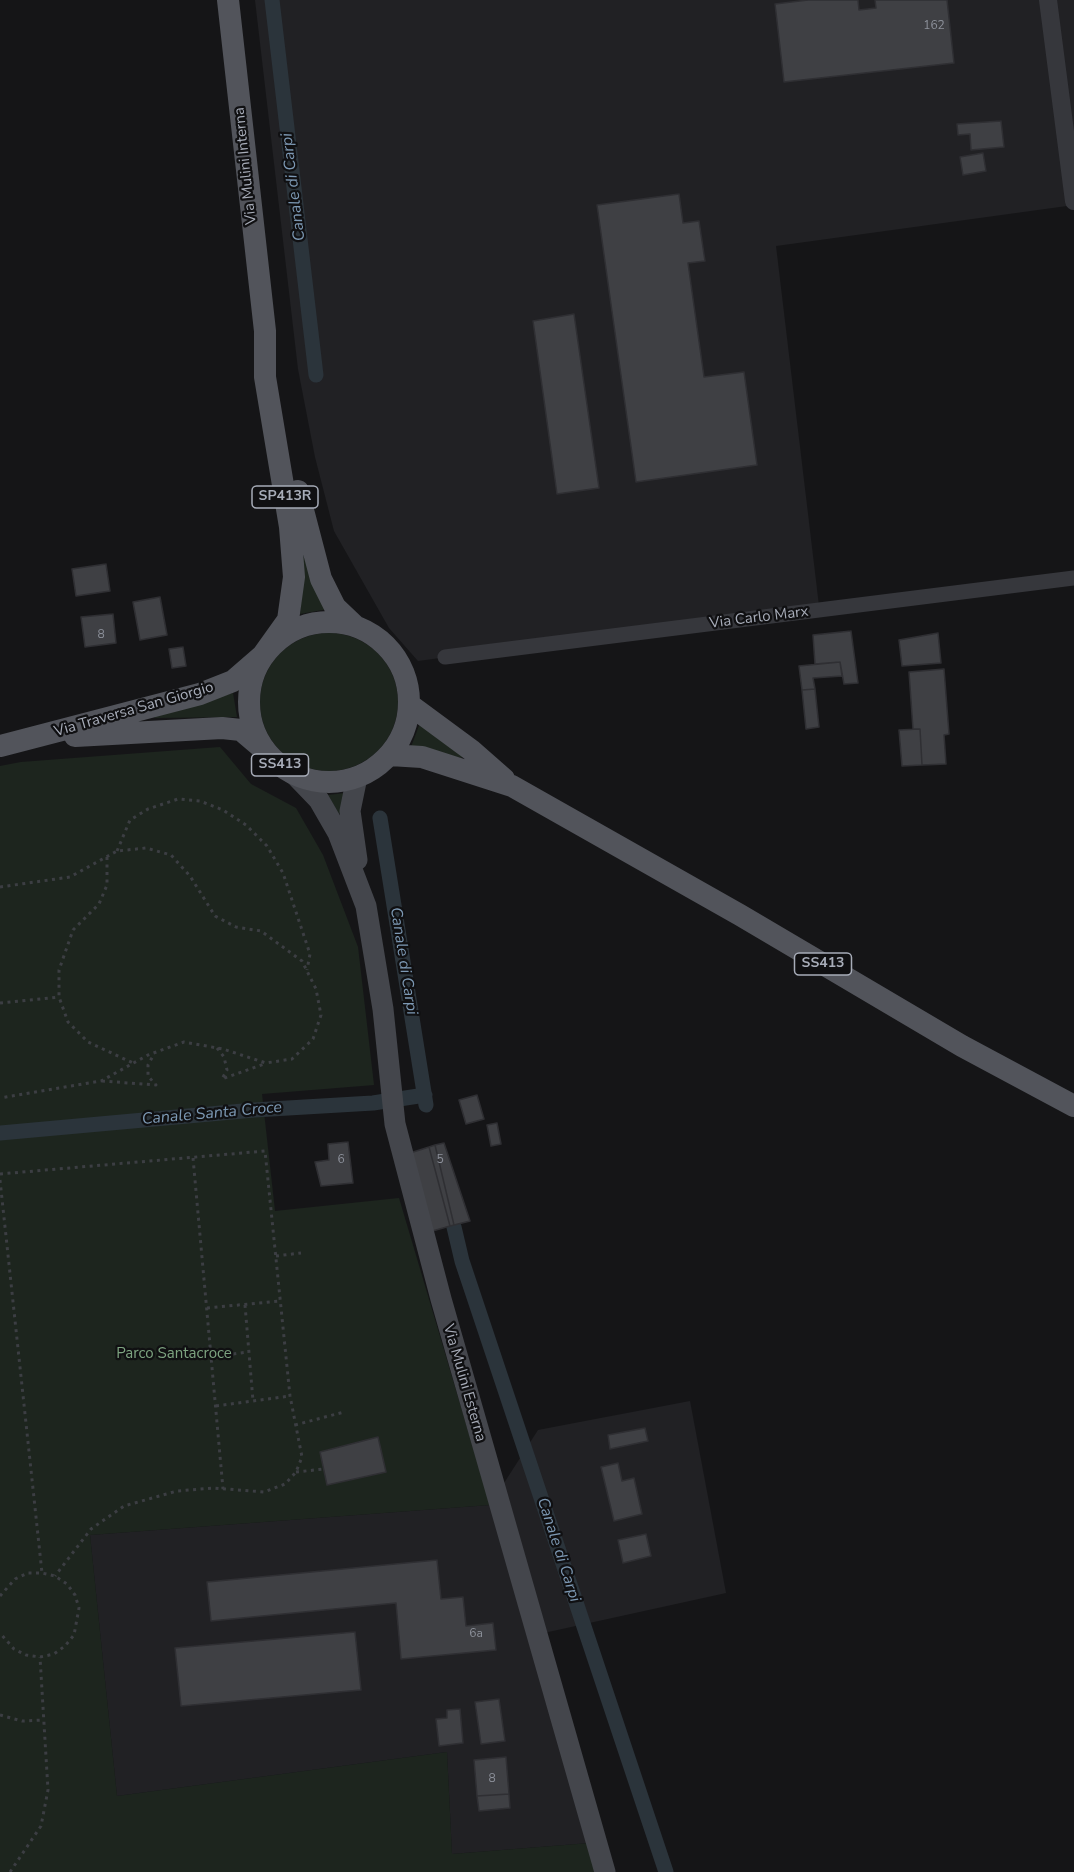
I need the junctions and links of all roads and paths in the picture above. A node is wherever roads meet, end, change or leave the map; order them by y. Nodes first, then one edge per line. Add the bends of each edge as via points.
1 (228, 0) edge
2 (1048, 0) edge
3 (1071, 150) edge
4 (1074, 201) edge
5 (265, 331) junction
6 (1074, 578) edge
7 (356, 626) junction
8 (263, 655) junction
9 (445, 657) dead end
10 (410, 705) junction
11 (32, 740) junction
12 (0, 746) edge
13 (267, 753) junction
14 (390, 755) junction
15 (295, 775) junction
16 (357, 777) junction
17 (512, 786) junction
18 (117, 851) junction
19 (107, 857) junction
20 (0, 887) edge
21 (361, 887) junction
22 (307, 971) junction
23 (59, 997) junction
24 (0, 1003) edge
25 (216, 1047) junction
26 (154, 1053) junction
27 (133, 1063) junction
28 (266, 1063) junction
29 (100, 1081) junction
30 (0, 1098) edge
31 (1074, 1106) edge
32 (193, 1158) junction
33 (0, 1174) edge
34 (0, 1180) edge
35 (301, 1253) dead end
36 (276, 1256) junction
37 (280, 1301) junction
38 (245, 1305) junction
39 (207, 1308) junction
40 (249, 1352) junction
41 (212, 1357) junction
42 (290, 1396) junction
43 (253, 1401) junction
44 (216, 1406) junction
45 (344, 1412) dead end
46 (295, 1425) junction
47 (324, 1469) dead end
48 (296, 1472) junction
49 (223, 1489) junction
50 (42, 1573) junction
51 (55, 1576) junction
52 (0, 1596) edge
53 (0, 1633) edge
54 (40, 1657) junction
55 (0, 1715) edge
56 (44, 1720) junction
57 (10, 1872) edge
58 (605, 1872) edge

1 - 5 main road, Via Mulini Interna / SP413R
2 - 3 street
3 - 4 street
5 - 7 main road, Via Mulini Interna / SP413R via 279,372 311,549 335,607
5 - 8 main road, Via Mulini Interna / SP413R via 266,377 294,577 288,620
6 - 9 street, Via Carlo Marx
7 - 8 main road, SS413 via 336,620 315,622 286,634
7 - 10 main road, SS413 via 378,638 396,657
8 - 11 main road, Via Traversa San Giorgio / SS413 via 233,681 200,694
8 - 13 main road, SS413 via 251,682 249,712
10 - 14 main road, SS413 via 404,732
10 - 17 main road, SS413
11 - 12 main road, Via Traversa San Giorgio / SS413
11 - 13 main road, Via Traversa San Giorgio / SS413 via 222,728 241,730
13 - 15 main road, SS413
14 - 16 main road, SS413
14 - 17 main road, SS413 via 422,757
15 - 16 main road, SS413 via 337,782
15 - 21 main road, Via Mulini Esterna via 319,800
16 - 21 main road, Via Mulini Esterna via 350,811
17 - 31 main road, SS413 via 962,1046
18 - 19 path
18 - 22 path via 146,848 171,855 190,876 215,916 236,927 261,931 302,962
18 - 22 path via 130,820 148,809 178,799 200,801 223,810 267,846 283,873 310,954
19 - 20 path via 70,876
19 - 23 path via 107,885 99,904 73,930 59,970
21 - 58 main road, Via Mulini Esterna via 373,932 395,1124 444,1310
22 - 28 path via 316,989 321,1015 313,1039 292,1059
23 - 24 path
23 - 27 path via 68,1022 88,1042
25 - 26 path via 184,1042
25 - 28 path
25 - 28 path via 227,1070 222,1079
26 - 27 path
26 - 29 path via 148,1076 156,1085
27 - 29 path
29 - 30 path
32 - 33 path
32 - 36 path via 265,1151
32 - 39 path
34 - 50 path
35 - 36 path
36 - 37 path
37 - 38 path
37 - 42 path
38 - 39 path
38 - 40 path
39 - 41 path
40 - 41 path
40 - 43 path
41 - 44 path
42 - 43 path
42 - 46 path
43 - 44 path
44 - 49 path
45 - 46 path
46 - 48 path via 302,1457
47 - 48 path
48 - 49 path via 285,1484 264,1492
49 - 51 path via 177,1491 124,1506 91,1529
50 - 51 path
50 - 52 path via 28,1573 15,1579
51 - 54 path via 75,1595 80,1608 79,1622 65,1646
53 - 54 path via 14,1649
54 - 56 path
55 - 56 path via 22,1721
56 - 57 path via 48,1790 41,1826

